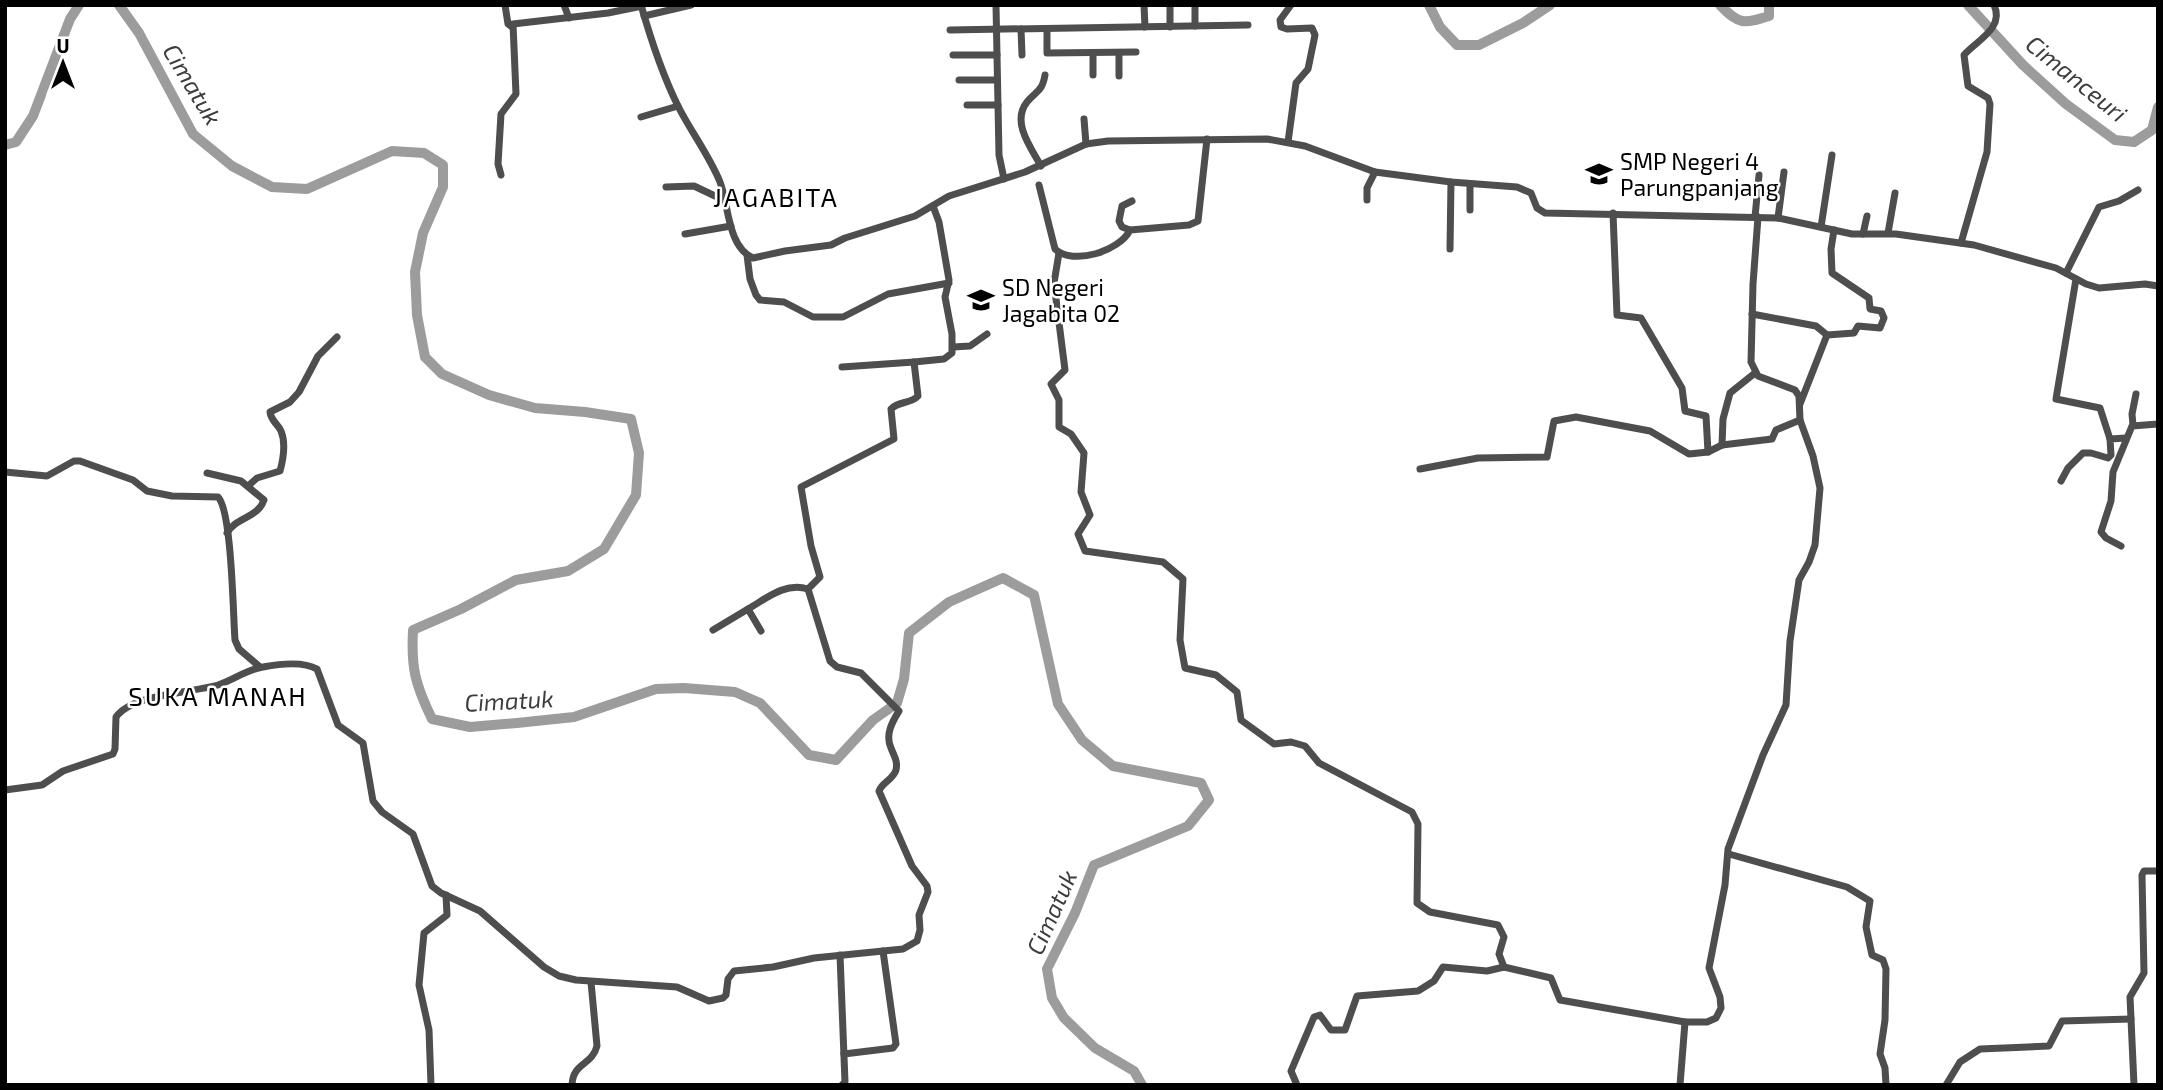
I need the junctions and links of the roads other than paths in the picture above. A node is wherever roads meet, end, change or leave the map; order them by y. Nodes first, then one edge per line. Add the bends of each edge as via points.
1 (505, 5) edge
2 (564, 5) edge
3 (691, 5) edge
4 (996, 5) edge
5 (1144, 5) edge
6 (1170, 5) edge
7 (1195, 5) edge
8 (1291, 5) edge
9 (1994, 5) edge
10 (641, 6) edge
11 (644, 16) junction
12 (569, 18) junction
13 (1195, 26) junction
14 (1248, 26) dead end
15 (512, 27) junction
16 (1145, 27) junction
17 (1170, 27) junction
18 (1021, 29) junction
19 (1046, 29) junction
20 (950, 30) dead end
21 (996, 30) junction
22 (1136, 52) dead end
23 (1093, 53) junction
24 (1119, 53) junction
25 (953, 55) dead end
26 (997, 55) junction
27 (1022, 55) dead end
28 (1045, 75) dead end
29 (1093, 75) dead end
30 (1119, 76) dead end
31 (959, 80) dead end
32 (997, 80) junction
33 (967, 105) dead end
34 (998, 105) junction
35 (678, 106) junction
36 (641, 117) dead end
37 (1084, 119) dead end
38 (1207, 139) junction
39 (1288, 142) junction
40 (1086, 144) junction
41 (1832, 155) dead end
42 (1041, 166) junction
43 (1375, 172) junction
44 (1784, 172) dead end
45 (501, 175) dead end
46 (1759, 175) dead end
47 (1004, 179) junction
48 (1451, 182) junction
49 (1470, 184) junction
50 (1039, 185) dead end
51 (666, 187) dead end
52 (2138, 190) dead end
53 (1895, 193) dead end
54 (724, 196) junction
55 (1367, 200) dead end
56 (1132, 201) dead end
57 (933, 206) junction
58 (1470, 210) dead end
59 (1613, 213) junction
60 (1867, 216) dead end
61 (1757, 217) junction
62 (1778, 218) junction
63 (731, 226) junction
64 (1821, 227) junction
65 (1130, 230) junction
66 (1834, 230) junction
67 (685, 233) dead end
68 (1863, 233) junction
69 (1888, 233) junction
70 (1961, 243) junction
71 (1450, 249) dead end
72 (1059, 253) junction
73 (747, 255) junction
74 (2067, 272) junction
75 (2076, 279) junction
76 (949, 283) junction
77 (2158, 286) edge
78 (1752, 314) junction
79 (987, 334) dead end
80 (1827, 335) junction
81 (337, 337) dead end
82 (953, 347) junction
83 (915, 362) junction
84 (842, 367) dead end
85 (1755, 373) junction
86 (2136, 394) dead end
87 (1799, 407) junction
88 (1800, 420) junction
89 (2158, 424) edge
90 (2133, 425) junction
91 (2126, 438) junction
92 (2110, 439) junction
93 (1721, 445) junction
94 (1708, 453) junction
95 (1420, 470) dead end
96 (5, 472) edge
97 (207, 473) dead end
98 (2061, 481) dead end
99 (248, 486) junction
100 (227, 534) junction
101 (2121, 545) dead end
102 (808, 589) junction
103 (748, 609) junction
104 (712, 630) dead end
105 (761, 631) dead end
106 (260, 667) junction
107 (5, 790) edge
108 (1729, 853) junction
109 (2158, 871) edge
110 (446, 895) junction
111 (883, 951) junction
112 (840, 955) junction
113 (1504, 967) junction
114 (591, 982) junction
115 (2131, 1019) junction
116 (1685, 1023) junction
117 (844, 1054) junction
118 (431, 1085) edge
119 (572, 1085) edge
120 (842, 1085) edge
121 (1297, 1085) edge
122 (1680, 1085) edge
123 (1886, 1085) edge
124 (1946, 1085) edge
125 (2134, 1085) edge

1 - 15 street
2 - 12 street
3 - 11 street
4 - 21 street
5 - 16 street
6 - 17 street
7 - 13 street
8 - 39 street via 1280,20 1281,27 1312,28 1315,35 1308,69 1296,83
9 - 70 street via 1994,26 1964,55 1968,86 1990,104 1987,152
10 - 11 street
10 - 12 street
11 - 35 street
12 - 15 street
13 - 14 street
13 - 17 street
15 - 45 street via 516,94 501,114
16 - 17 street
16 - 19 street
18 - 19 street
18 - 21 street
18 - 27 street
19 - 23 street via 1047,53
20 - 21 street
21 - 26 street
22 - 24 street
23 - 24 street
23 - 29 street
24 - 30 street
25 - 26 street
26 - 32 street
28 - 42 street via 1042,88 1026,103 1020,119
31 - 32 street
32 - 34 street
33 - 34 street
34 - 47 street
35 - 36 street
35 - 54 street via 713,164
37 - 40 street
38 - 39 street
38 - 40 street
38 - 65 street via 1198,221
39 - 43 street
40 - 42 street
41 - 64 street
42 - 47 street
43 - 48 street
43 - 55 street
44 - 62 street
46 - 61 street
47 - 57 street via 949,196
48 - 49 street
48 - 71 street
49 - 58 street
49 - 59 street via 1526,189 1545,213
50 - 72 street via 1052,243
51 - 54 street via 694,186
52 - 74 street via 2097,209
53 - 69 street
54 - 63 street
56 - 65 street via 1122,206 1119,222
57 - 73 street via 825,247 757,258
57 - 76 street
59 - 61 street
59 - 94 street via 1617,314 1641,318 1682,388 1685,411 1706,416
60 - 68 street
61 - 62 street
61 - 78 street
62 - 64 street
63 - 67 street
63 - 73 street
64 - 66 street
65 - 72 street via 1122,243 1096,255
66 - 68 street
66 - 80 street via 1832,273 1869,298 1870,309 1881,311 1884,318 1880,327 1858,326 1854,333
68 - 69 street
69 - 70 street
70 - 74 street
72 - 113 street via 1054,283 1065,370 1051,384 1059,400 1059,426 1084,453 1081,492 1090,515 1078,534 1085,551 1163,562 1183,579 1185,668 1216,676 1237,692 1241,720 1274,744 1291,741 1305,746 1318,763 1412,812 1418,824 1418,903 1430,912 1497,925 1504,937 1499,954
73 - 76 street via 750,279 760,300 784,302 813,317 843,317 888,294
74 - 75 street
75 - 77 street via 2099,288
75 - 92 street via 2056,399 2100,409
76 - 82 street via 945,303
78 - 80 street via 1816,326
78 - 85 street
79 - 82 street via 975,344
80 - 87 street
81 - 99 street via 318,356 299,392 270,412 283,441 280,471
82 - 83 street via 948,358
83 - 84 street
83 - 102 street via 918,396 891,409 894,439 801,487 820,577
85 - 87 street via 1795,390
85 - 93 street via 1730,393
86 - 90 street
87 - 88 street
88 - 93 street via 1776,430 1772,439
88 - 108 street via 1820,488 1815,545 1799,580 1786,705
89 - 90 street
90 - 91 street
91 - 92 street
91 - 101 street via 2113,472 2101,530
92 - 98 street via 2109,457 2083,453
93 - 94 street
94 - 95 street via 1689,454 1650,431 1576,417 1554,421 1547,457 1478,458
96 - 100 street via 47,476 80,461 133,480 147,491 218,497
97 - 99 street
99 - 100 street via 263,498 262,506
100 - 106 street via 235,640
102 - 103 street via 786,588
102 - 111 street via 832,664 861,673 899,711 889,737 897,766 879,794 928,892 919,915 917,941 903,949
103 - 104 street
103 - 105 street
106 - 107 street via 216,685 127,707 116,717 113,754 63,771 42,785
106 - 110 street via 305,664 317,669 338,725 366,747 373,801 412,834 432,886
108 - 116 street via 1709,968 1721,1008 1716,1018 1707,1022
108 - 123 street via 1847,887 1870,901 1866,927 1872,955 1883,960 1886,969 1880,1054
109 - 115 street via 2143,872 2144,973 2131,993
110 - 114 street via 480,911 552,972
110 - 118 street via 447,915 424,933 420,967
111 - 112 street
111 - 117 street via 897,1044
112 - 114 street via 734,971 726,995 715,1001 677,987
112 - 117 street
113 - 116 street via 1551,978 1560,1000
113 - 121 street via 1487,971 1443,967 1434,981 1418,991 1357,996 1345,1030 1331,1030 1320,1014 1314,1017 1291,1071
114 - 119 street via 597,1046 595,1054 576,1069
115 - 124 street via 2062,1021 2049,1046 1980,1049 1960,1062
115 - 125 street
116 - 122 street
117 - 120 street

